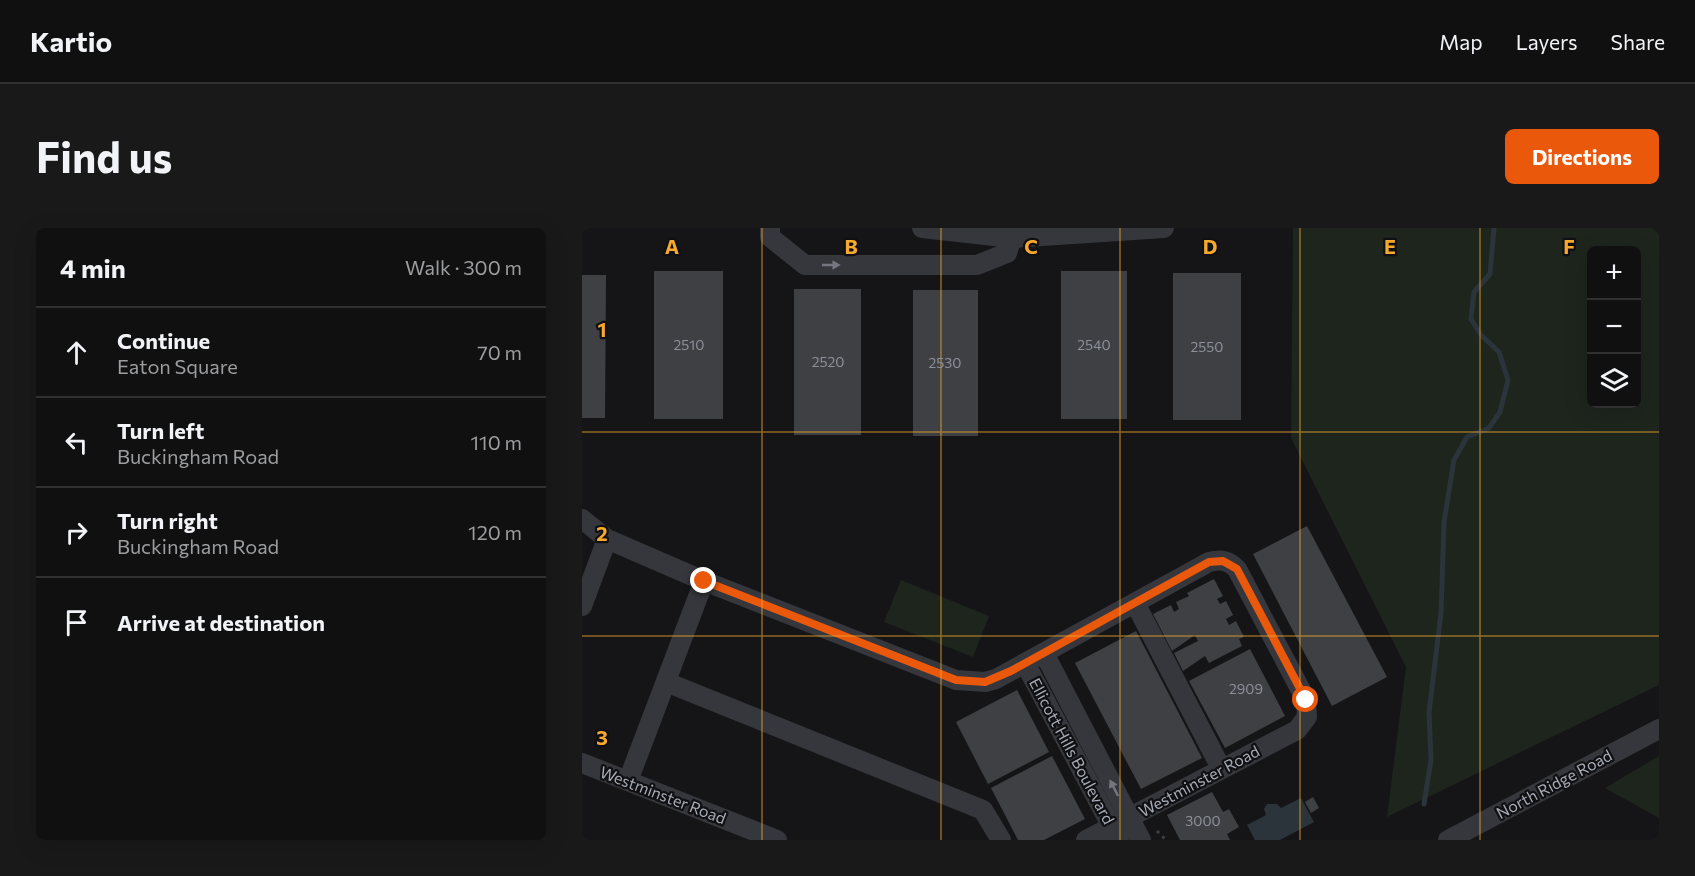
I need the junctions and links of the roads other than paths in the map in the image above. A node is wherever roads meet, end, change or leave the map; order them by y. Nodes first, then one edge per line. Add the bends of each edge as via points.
1 (770, 228) edge
2 (922, 228) edge
3 (1164, 228) edge
4 (1012, 238) junction
5 (582, 519) edge
6 (608, 539) junction
7 (704, 581) junction
8 (1135, 603) junction
9 (582, 606) edge
10 (1044, 653) junction
11 (1025, 663) junction
12 (666, 682) junction
13 (1659, 729) edge
14 (582, 763) edge
15 (1221, 768) junction
16 (628, 781) junction
17 (1128, 832) edge
18 (777, 840) edge
19 (1001, 840) edge
20 (1086, 840) edge
21 (1158, 840) edge
22 (1448, 840) edge

1 -> 4 street via 770,237 806,265 977,265 1007,253
2 - 4 street
3 - 4 street
5 - 6 street
6 - 7 street
6 - 9 street
7 - 11 street via 956,680 985,682
7 - 12 street
8 - 10 street
8 - 15 street
8 - 15 street, Westminster Road via 1209,562 1223,561 1237,569 1306,700 1307,717 1297,729
10 - 11 street
17 -> 10 street, Ellicott Hills Boulevard
11 - 17 street, Ellicott Hills Boulevard
12 - 16 street
12 - 19 street via 983,810
13 - 22 street, North Ridge Road
14 - 16 street, Westminster Road
15 - 17 street, Westminster Road
16 - 18 street, Westminster Road
17 - 20 street, Westminster Road
17 - 21 street via 1153,835

